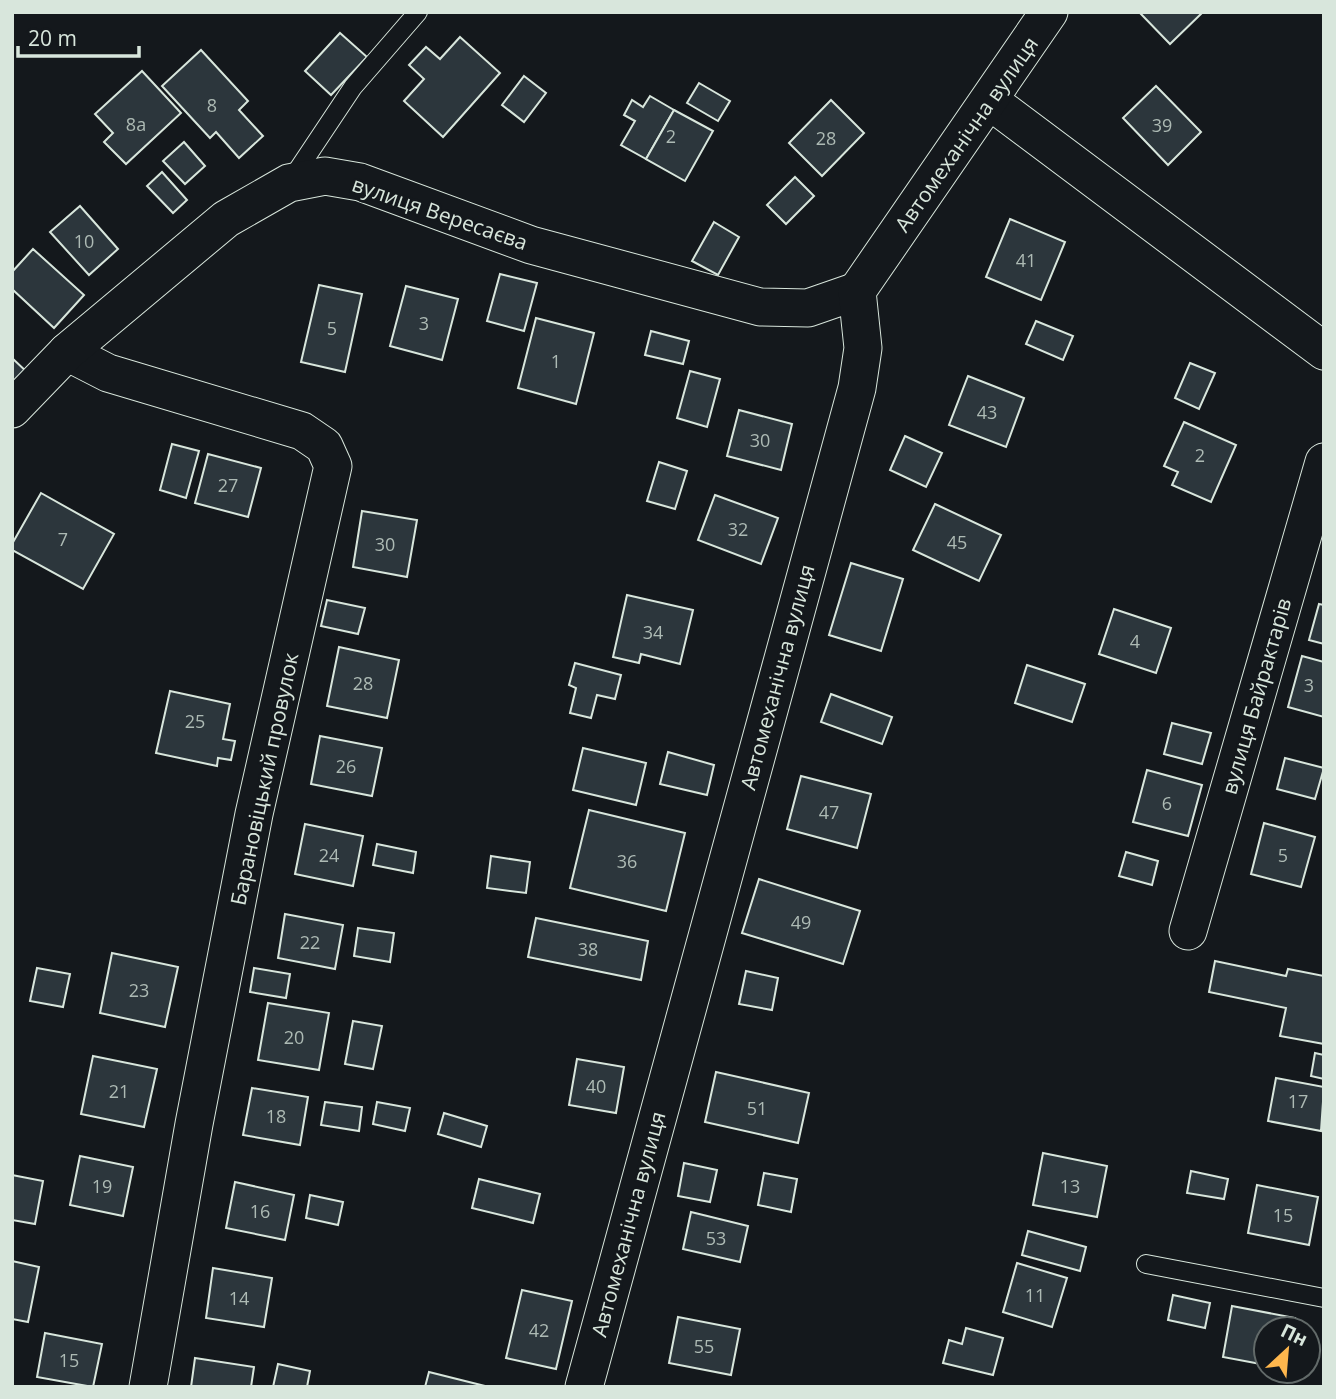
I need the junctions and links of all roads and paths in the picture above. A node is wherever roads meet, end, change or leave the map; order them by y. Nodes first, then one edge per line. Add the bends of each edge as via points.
1 (418, 12) edge
2 (1049, 12) edge
3 (990, 102) junction
4 (289, 183) junction
5 (857, 291) junction
6 (1324, 351) edge
7 (66, 352) junction
8 (12, 409) edge
9 (1324, 462) edge
10 (1188, 931) dead end
11 (1146, 1264) dead end
12 (1324, 1297) edge
13 (148, 1387) edge
14 (584, 1387) edge

1 - 4 lane via 353,87
2 - 3 street, Автомеханічна вулиця
3 - 5 street, Автомеханічна вулиця
3 - 6 street
4 - 5 street, вулиця Вересаєва via 325,176 360,182 531,244 760,307 808,308
4 - 7 street, вулиця Вересаєва via 226,219
5 - 14 street, Автомеханічна вулиця via 863,348 857,388
7 - 8 street, вулиця Вересаєва
7 - 13 street, Барановіцький провулок via 108,373 302,431 324,446 333,466 251,827
9 - 10 street, вулиця Байрактарів
11 - 12 lane

